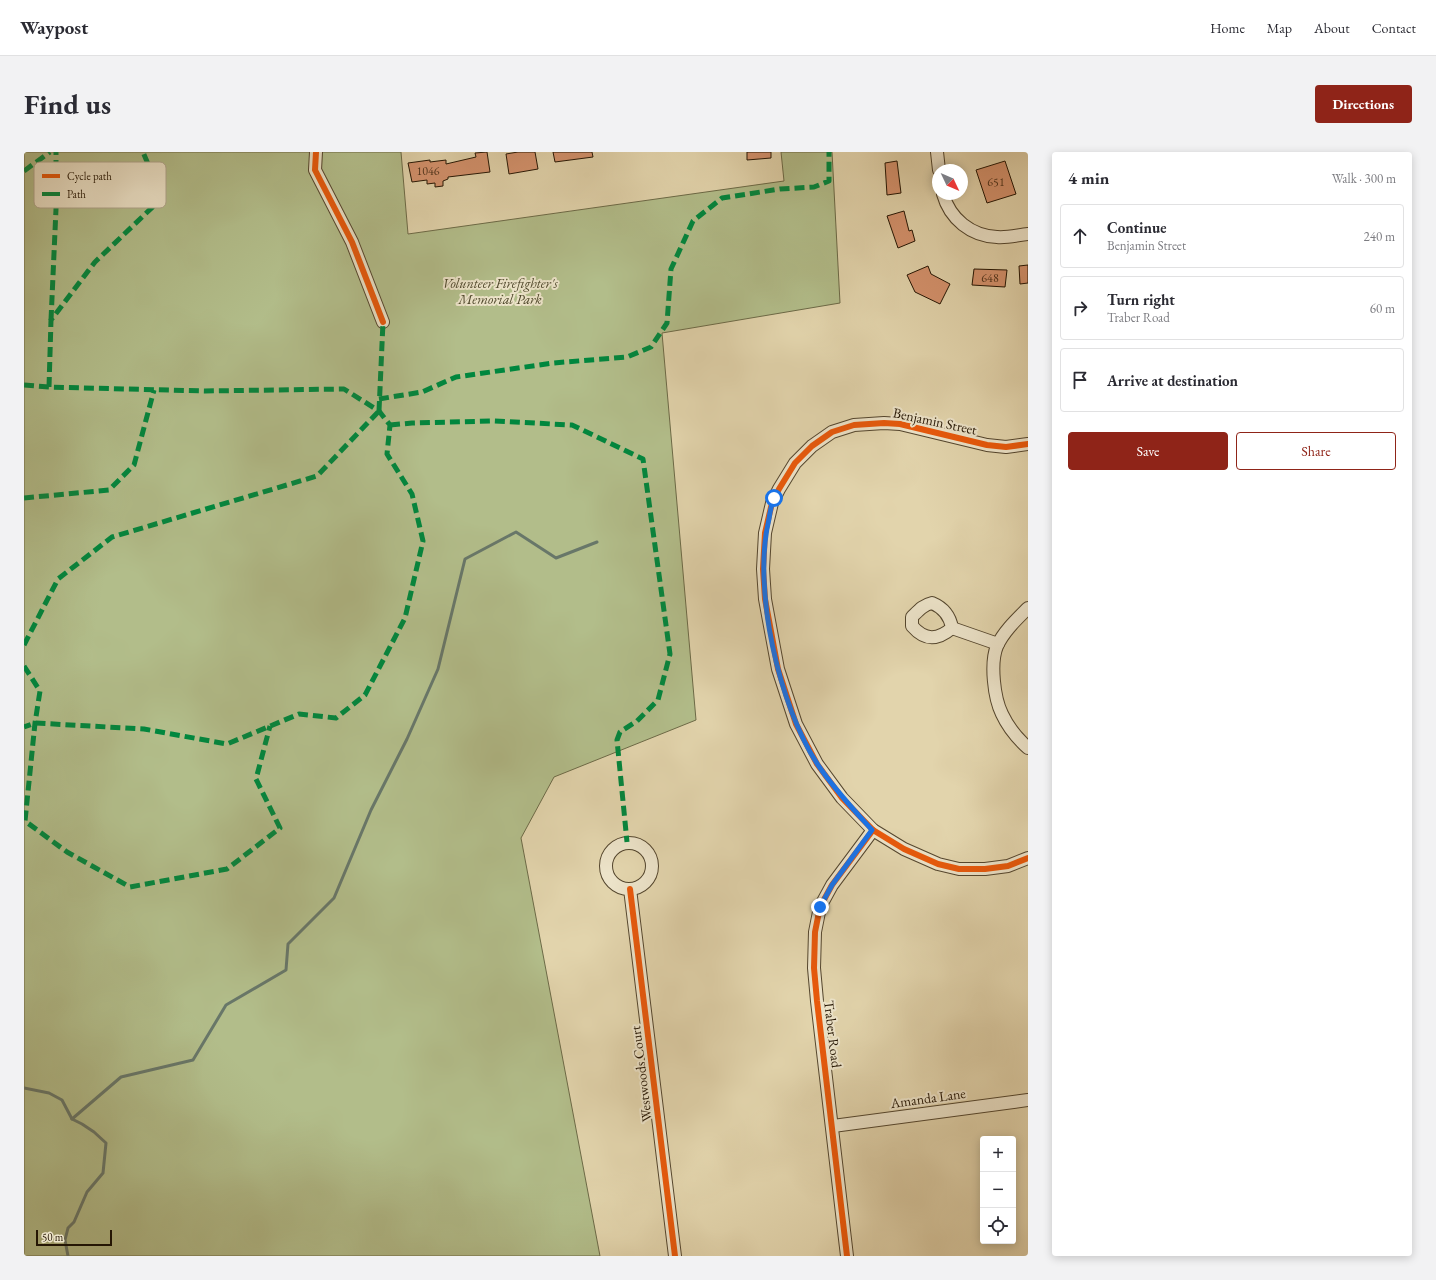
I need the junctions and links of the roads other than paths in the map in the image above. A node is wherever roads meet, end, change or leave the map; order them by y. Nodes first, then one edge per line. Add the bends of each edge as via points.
1 (316, 152) edge
2 (937, 152) edge
3 (938, 164) edge
4 (945, 200) edge
5 (1028, 234) edge
6 (384, 322) dead end
7 (1028, 444) edge
8 (1028, 608) edge
9 (952, 628) dead end
10 (998, 644) junction
11 (1028, 748) edge
12 (872, 830) junction
13 (1028, 858) edge
14 (630, 889) dead end
15 (1028, 1100) edge
16 (832, 1126) junction
17 (675, 1256) edge
18 (847, 1256) edge

1 - 6 street via 315,170 352,242
2 - 3 street
4 - 5 street via 957,220 975,232 997,237
7 - 12 street, Benjamin Street via 1006,447 900,424 854,425 832,432 812,446 795,463 772,503 765,533 763,569 765,598 778,669 796,724 817,764 842,798
8 - 10 street
9 - 10 street
10 - 11 street via 993,667 996,694 1002,714 1016,736
12 - 13 street, Benjamin Street via 925,859 960,869 1008,866
12 - 16 street, Traber Road via 832,885 820,907 815,932 816,1001
14 - 17 street, Westwoods Court
15 - 16 street, Amanda Lane
16 - 18 street, Traber Road

